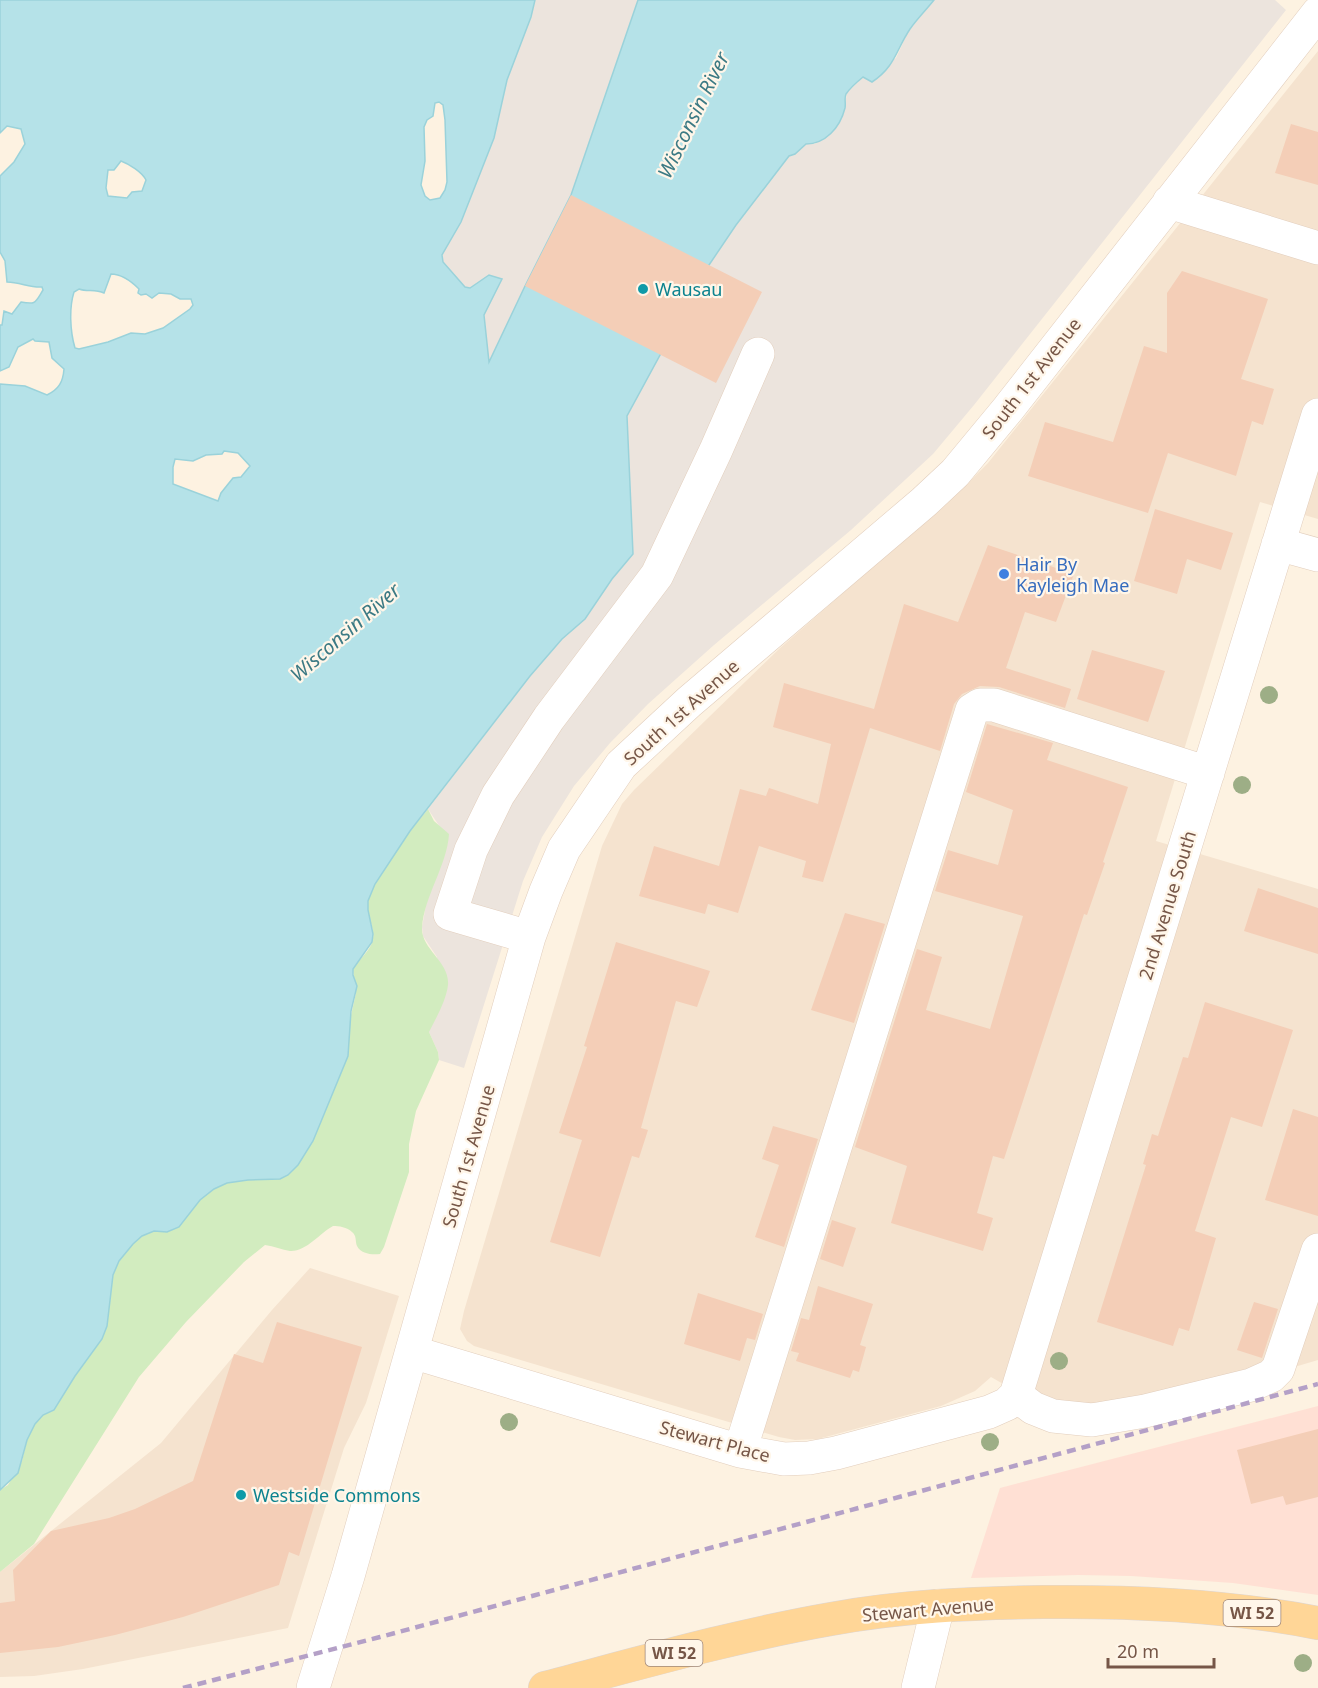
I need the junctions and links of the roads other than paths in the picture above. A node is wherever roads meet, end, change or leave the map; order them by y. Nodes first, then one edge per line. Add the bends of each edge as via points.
1 (1318, 13) edge
2 (1169, 202) junction
3 (1318, 248) edge
4 (758, 354) dead end
5 (1318, 416) edge
6 (1278, 544) junction
7 (1318, 555) edge
8 (1208, 773) junction
9 (529, 937) junction
10 (1318, 1250) edge
11 (412, 1352) junction
12 (1016, 1395) junction
13 (740, 1451) junction
14 (938, 1606) junction
15 (1318, 1623) edge
16 (313, 1688) edge
17 (545, 1688) edge
18 (918, 1688) edge

1 - 2 street, South 1st Avenue
2 - 3 street
2 - 9 street, South 1st Avenue via 955,473 621,765 564,849
4 - 9 street via 657,575 526,752 487,815 471,850 450,914
5 - 6 street, 2nd Avenue South
6 - 7 street
6 - 8 street, 2nd Avenue South
8 - 12 street, 2nd Avenue South
8 - 13 street via 994,705 980,705 972,710
9 - 11 street, South 1st Avenue
10 - 12 street via 1278,1369 1271,1376 1145,1412 1092,1420 1053,1416
11 - 13 street, Stewart Place
11 - 16 street, South 1st Avenue
12 - 13 street, Stewart Place via 989,1412 836,1453 784,1458
14 - 15 main road, Stewart Avenue / WI 52 via 1103,1602 1186,1605
14 - 17 main road, Stewart Avenue / WI 52 via 832,1618 717,1642
14 - 18 street

